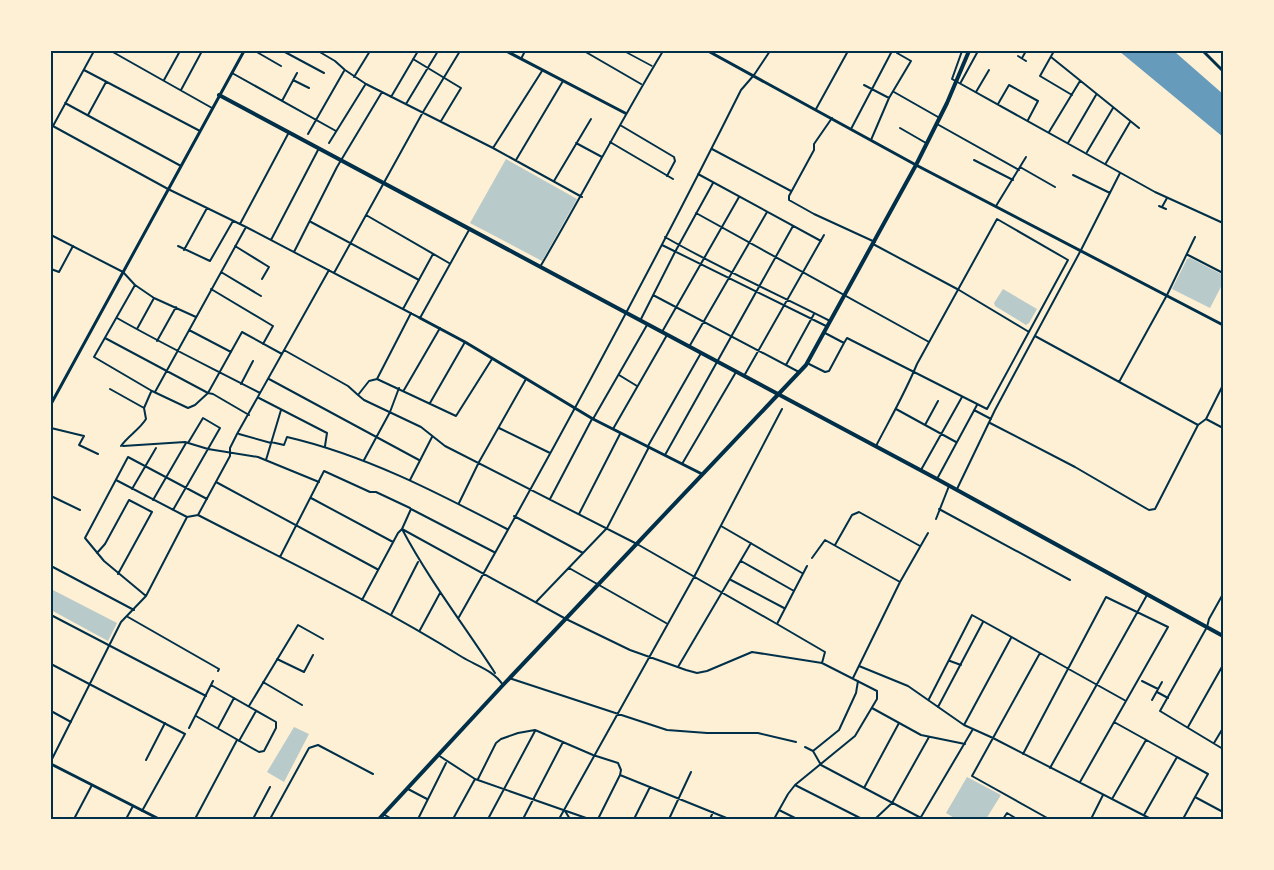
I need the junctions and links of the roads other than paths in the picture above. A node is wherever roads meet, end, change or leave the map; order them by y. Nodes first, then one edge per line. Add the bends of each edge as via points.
1 (94, 51) edge
2 (111, 51) edge
3 (180, 51) edge
4 (202, 51) edge
5 (244, 51) edge
6 (255, 51) edge
7 (283, 51) edge
8 (319, 51) edge
9 (370, 51) edge
10 (418, 51) edge
11 (438, 51) edge
12 (460, 51) edge
13 (506, 51) edge
14 (525, 51) edge
15 (584, 51) edge
16 (624, 51) edge
17 (657, 51) edge
18 (708, 51) edge
19 (770, 51) edge
20 (848, 51) edge
21 (893, 51) edge
22 (962, 51) edge
23 (1026, 51) edge
24 (1054, 51) edge
25 (1203, 51) edge
26 (662, 52) edge
27 (898, 52) edge
28 (971, 52) edge
29 (118, 53) edge
30 (978, 53) edge
31 (1018, 56) dead end
32 (1051, 57) junction
33 (1022, 58) junction
34 (413, 59) junction
35 (521, 59) junction
36 (1026, 61) dead end
37 (282, 66) dead end
38 (653, 67) junction
39 (428, 68) junction
40 (84, 70) junction
41 (345, 70) junction
42 (989, 70) dead end
43 (543, 71) junction
44 (1223, 71) edge
45 (232, 72) junction
46 (297, 73) dead end
47 (324, 73) dead end
48 (754, 75) junction
49 (354, 77) junction
50 (444, 77) junction
51 (164, 80) junction
52 (293, 80) junction
53 (563, 81) junction
54 (1080, 81) junction
55 (106, 82) junction
56 (958, 82) junction
57 (366, 84) junction
58 (642, 85) junction
59 (864, 85) dead end
60 (309, 88) dead end
61 (872, 89) junction
62 (181, 90) junction
63 (382, 92) junction
64 (894, 92) junction
65 (976, 92) junction
66 (1072, 95) junction
67 (1096, 95) junction
68 (219, 96) junction
69 (391, 97) junction
70 (890, 98) junction
71 (282, 100) junction
72 (65, 103) junction
73 (406, 104) junction
74 (998, 104) junction
75 (212, 108) junction
76 (1113, 108) junction
77 (816, 109) junction
78 (423, 112) junction
79 (625, 113) junction
80 (88, 115) junction
81 (591, 118) dead end
82 (832, 118) junction
83 (940, 118) junction
84 (316, 120) junction
85 (441, 121) junction
86 (1028, 121) junction
87 (1130, 122) junction
88 (619, 124) junction
89 (937, 124) junction
90 (52, 125) edge
91 (900, 128) dead end
92 (1138, 128) dead end
93 (851, 129) junction
94 (200, 131) junction
95 (336, 131) junction
96 (1049, 132) junction
97 (289, 133) junction
98 (308, 134) dead end
99 (871, 140) junction
100 (610, 142) junction
101 (328, 143) dead end
102 (576, 143) junction
103 (927, 143) junction
104 (1068, 143) junction
105 (494, 148) junction
106 (319, 149) junction
107 (712, 149) junction
108 (1086, 153) junction
109 (602, 157) junction
110 (1026, 157) dead end
111 (974, 159) dead end
112 (516, 160) junction
113 (341, 161) junction
114 (1106, 163) junction
115 (916, 165) junction
116 (181, 166) junction
117 (1019, 168) junction
118 (1119, 173) junction
119 (698, 174) junction
120 (1073, 175) dead end
121 (667, 176) junction
122 (673, 179) dead end
123 (1012, 180) junction
124 (554, 181) junction
125 (383, 183) junction
126 (713, 183) junction
127 (1055, 187) dead end
128 (168, 189) junction
129 (791, 191) junction
130 (1110, 193) junction
131 (582, 197) junction
132 (739, 197) junction
133 (1167, 198) junction
134 (996, 206) junction
135 (207, 208) junction
136 (1162, 208) dead end
137 (766, 212) junction
138 (696, 213) junction
139 (365, 215) junction
140 (233, 220) junction
141 (310, 221) junction
142 (1223, 223) edge
143 (240, 224) junction
144 (246, 226) junction
145 (722, 226) junction
146 (793, 226) junction
147 (469, 230) junction
148 (51, 235) edge
149 (824, 235) dead end
150 (665, 237) junction
151 (1195, 237) dead end
152 (271, 240) junction
153 (821, 241) junction
154 (350, 242) junction
155 (750, 242) junction
156 (874, 243) junction
157 (662, 244) junction
158 (679, 245) junction
159 (73, 246) junction
160 (178, 246) dead end
161 (235, 246) junction
162 (184, 250) junction
163 (1081, 250) junction
164 (675, 252) junction
165 (294, 253) junction
166 (433, 254) junction
167 (1187, 255) junction
168 (776, 256) junction
169 (703, 260) junction
170 (449, 263) junction
171 (700, 265) junction
172 (540, 267) junction
173 (51, 269) edge
174 (329, 270) junction
175 (123, 272) junction
176 (221, 272) junction
177 (804, 272) junction
178 (334, 273) junction
179 (732, 273) junction
180 (1223, 273) edge
181 (728, 278) junction
182 (262, 279) dead end
183 (419, 280) junction
184 (135, 285) junction
185 (760, 285) junction
186 (211, 290) junction
187 (959, 290) junction
188 (757, 291) junction
189 (845, 294) junction
190 (653, 295) junction
191 (1167, 295) junction
192 (261, 296) dead end
193 (154, 298) junction
194 (788, 299) junction
195 (785, 305) junction
196 (176, 307) junction
197 (676, 307) junction
198 (403, 309) junction
199 (411, 313) junction
200 (624, 313) junction
201 (814, 313) junction
202 (196, 317) junction
203 (117, 318) junction
204 (420, 318) junction
205 (811, 319) junction
206 (640, 321) junction
207 (704, 321) junction
208 (830, 321) junction
209 (647, 325) junction
210 (1223, 325) edge
211 (827, 327) junction
212 (440, 328) junction
213 (137, 329) junction
214 (189, 330) junction
215 (1029, 332) junction
216 (824, 333) junction
217 (664, 334) junction
218 (732, 336) junction
219 (1035, 336) junction
220 (105, 338) junction
221 (157, 341) junction
222 (465, 342) junction
223 (929, 342) junction
224 (844, 343) junction
225 (263, 344) junction
226 (689, 347) junction
227 (284, 350) junction
228 (759, 350) junction
229 (177, 352) junction
230 (231, 352) junction
231 (700, 353) junction
232 (282, 354) junction
233 (492, 358) junction
234 (253, 361) dead end
235 (718, 362) junction
236 (807, 363) junction
237 (786, 365) junction
238 (219, 371) junction
239 (166, 372) junction
240 (736, 372) junction
241 (800, 372) junction
242 (914, 372) junction
243 (619, 375) junction
244 (744, 376) junction
245 (268, 379) junction
246 (377, 379) junction
247 (526, 379) junction
248 (1119, 382) junction
249 (241, 384) junction
250 (638, 386) junction
251 (1223, 386) edge
252 (110, 388) dead end
253 (399, 388) junction
254 (404, 390) junction
255 (153, 392) junction
256 (208, 393) junction
257 (261, 394) junction
258 (779, 394) junction
259 (358, 395) junction
260 (962, 396) junction
261 (259, 398) junction
262 (938, 401) dead end
263 (430, 403) junction
264 (51, 404) edge
265 (977, 404) junction
266 (144, 408) junction
267 (574, 408) junction
268 (782, 409) dead end
269 (896, 409) junction
270 (281, 410) junction
271 (974, 410) junction
272 (390, 412) junction
273 (249, 415) junction
274 (593, 419) junction
275 (991, 419) junction
276 (1206, 419) junction
277 (990, 423) junction
278 (924, 425) junction
279 (1198, 425) junction
280 (51, 428) edge
281 (499, 428) junction
282 (1223, 428) edge
283 (614, 429) junction
284 (621, 433) junction
285 (237, 434) junction
286 (941, 434) junction
287 (432, 436) junction
288 (376, 439) junction
289 (271, 442) junction
290 (956, 442) junction
291 (187, 443) junction
292 (648, 446) junction
293 (876, 446) junction
294 (325, 447) junction
295 (156, 448) dead end
296 (207, 449) junction
297 (230, 452) junction
298 (550, 453) junction
299 (98, 454) dead end
300 (665, 455) junction
301 (266, 460) junction
302 (364, 460) junction
303 (419, 460) junction
304 (479, 462) junction
305 (682, 464) junction
306 (145, 466) junction
307 (921, 470) junction
308 (702, 474) junction
309 (165, 477) junction
310 (937, 479) junction
311 (116, 480) junction
312 (410, 480) junction
313 (216, 482) junction
314 (319, 482) junction
315 (950, 485) junction
316 (186, 488) junction
317 (530, 488) junction
318 (132, 489) junction
319 (957, 489) junction
320 (52, 497) edge
321 (311, 498) junction
322 (207, 499) junction
323 (550, 499) junction
324 (153, 500) junction
325 (459, 503) junction
326 (51, 504) edge
327 (411, 509) junction
328 (939, 509) junction
329 (80, 510) dead end
330 (174, 510) junction
331 (579, 514) junction
332 (198, 515) junction
333 (514, 516) junction
334 (187, 517) junction
335 (936, 519) dead end
336 (296, 525) junction
337 (721, 526) junction
338 (607, 528) junction
339 (402, 529) junction
340 (507, 529) junction
341 (928, 533) dead end
342 (393, 542) junction
343 (751, 543) junction
344 (637, 544) junction
345 (835, 545) junction
346 (920, 546) junction
347 (494, 552) junction
348 (97, 553) junction
349 (583, 553) junction
350 (280, 557) junction
351 (812, 558) dead end
352 (419, 561) junction
353 (741, 561) junction
354 (51, 566) edge
355 (807, 566) dead end
356 (569, 568) junction
357 (378, 569) junction
358 (802, 573) junction
359 (118, 574) junction
360 (484, 574) junction
361 (694, 576) junction
362 (730, 580) junction
363 (1070, 580) dead end
364 (900, 582) junction
365 (598, 585) junction
366 (794, 591) junction
367 (440, 593) junction
368 (722, 593) junction
369 (1223, 594) edge
370 (1148, 595) junction
371 (146, 596) junction
372 (362, 600) junction
373 (536, 602) junction
374 (784, 609) junction
375 (134, 610) junction
376 (1138, 612) junction
377 (51, 615) edge
378 (391, 615) junction
379 (128, 617) junction
380 (459, 617) junction
381 (566, 619) junction
382 (983, 621) junction
383 (667, 624) junction
384 (777, 624) junction
385 (1207, 627) junction
386 (420, 630) junction
387 (1223, 636) edge
388 (1011, 638) junction
389 (323, 639) dead end
390 (109, 645) junction
391 (1040, 653) junction
392 (313, 655) dead end
393 (649, 655) junction
394 (277, 659) junction
395 (950, 661) junction
396 (822, 663) junction
397 (51, 664) edge
398 (961, 665) junction
399 (1223, 665) edge
400 (859, 666) junction
401 (678, 667) junction
402 (1067, 669) junction
403 (218, 671) dead end
404 (497, 675) junction
405 (509, 678) junction
406 (853, 678) junction
407 (858, 681) junction
408 (1142, 681) dead end
409 (263, 682) junction
410 (1162, 682) dead end
411 (90, 684) junction
412 (502, 685) junction
413 (1096, 685) junction
414 (1157, 691) junction
415 (206, 696) junction
416 (234, 698) junction
417 (1167, 698) junction
418 (929, 699) junction
419 (1152, 700) dead end
420 (1126, 701) junction
421 (302, 705) dead end
422 (249, 706) junction
423 (938, 707) junction
424 (872, 708) junction
425 (51, 711) edge
426 (256, 711) junction
427 (618, 713) junction
428 (196, 716) junction
429 (71, 722) junction
430 (1114, 722) junction
431 (165, 723) junction
432 (899, 723) junction
433 (964, 725) junction
434 (1188, 727) junction
435 (189, 728) dead end
436 (218, 728) junction
437 (1223, 728) edge
438 (974, 729) junction
439 (536, 730) junction
440 (929, 736) junction
441 (993, 738) junction
442 (238, 740) junction
443 (1146, 740) junction
444 (563, 742) junction
445 (796, 742) dead end
446 (1214, 743) junction
447 (965, 744) junction
448 (805, 747) dead end
449 (1223, 748) edge
450 (813, 751) junction
451 (1023, 754) junction
452 (438, 755) junction
453 (593, 755) junction
454 (1177, 757) junction
455 (146, 760) dead end
456 (51, 762) edge
457 (447, 762) junction
458 (821, 765) junction
459 (1050, 768) junction
460 (691, 772) dead end
461 (373, 774) dead end
462 (620, 775) junction
463 (476, 779) junction
464 (1080, 783) junction
465 (92, 784) junction
466 (795, 785) junction
467 (270, 787) dead end
468 (650, 787) junction
469 (406, 788) junction
470 (505, 788) junction
471 (864, 788) junction
472 (1103, 795) junction
473 (1195, 797) junction
474 (680, 798) junction
475 (534, 799) junction
476 (1112, 799) junction
477 (428, 800) junction
478 (892, 803) junction
479 (133, 806) junction
480 (564, 810) junction
481 (779, 810) junction
482 (142, 811) junction
483 (713, 812) junction
484 (1223, 812) edge
485 (383, 814) junction
486 (1144, 816) junction
487 (74, 819) edge
488 (126, 819) edge
489 (159, 819) edge
490 (195, 819) edge
491 (251, 819) edge
492 (270, 819) edge
493 (379, 819) edge
494 (392, 819) edge
495 (418, 819) edge
496 (453, 819) edge
497 (488, 819) edge
498 (523, 819) edge
499 (559, 819) edge
500 (570, 819) edge
501 (589, 819) edge
502 (598, 819) edge
503 (634, 819) edge
504 (669, 819) edge
505 (710, 819) edge
506 (729, 819) edge
507 (774, 819) edge
508 (796, 819) edge
509 (862, 819) edge
510 (875, 819) edge
511 (921, 819) edge
512 (1003, 819) edge
513 (1017, 819) edge
514 (1049, 819) edge
515 (1091, 819) edge
516 (1151, 819) edge
517 (1183, 819) edge

1 - 40 street
2 - 29 street
3 - 51 street
4 - 62 street
5 - 45 street
6 - 37 street
7 - 47 street
8 - 41 street
9 - 49 street
10 - 34 street
11 - 39 street
12 - 50 street
13 - 35 street
14 - 35 street
15 - 58 street
16 - 38 street
17 - 26 street
18 - 48 street
19 - 48 street
20 - 77 street
21 - 27 street
21 - 61 street
22 - 56 street via 952,79
23 - 33 street
24 - 32 street
25 - 44 street
26 - 38 street
27 - 64 street via 911,61
28 - 30 street
28 - 56 main road
29 - 51 street
30 - 56 street
31 - 33 street
32 - 54 street
32 - 66 street via 1040,76
33 - 36 street
34 - 39 street
34 - 69 street
35 - 43 street
38 - 58 street
39 - 50 street
39 - 73 street
40 - 55 street
40 - 72 street
41 - 49 street
41 - 84 street
42 - 65 street
43 - 53 street
43 - 105 street
45 - 68 street
45 - 71 street
46 - 52 street
48 - 77 street
48 - 107 street via 741,90
49 - 57 street
50 - 78 street
50 - 85 street via 461,88
51 - 62 street
52 - 60 street
52 - 71 street
53 - 79 street
53 - 112 street
54 - 66 street
54 - 67 street
55 - 80 street
55 - 94 street
56 - 65 street
56 - 83 main road
57 - 63 street
57 - 95 street
58 - 79 street
59 - 61 street
61 - 70 street
61 - 93 street
62 - 75 street
63 - 69 street
63 - 113 street
64 - 70 street
64 - 83 street
65 - 74 street
66 - 96 street
67 - 76 street
67 - 104 street
68 - 75 street
68 - 97 main road
69 - 73 street
70 - 99 street
71 - 84 street
72 - 80 street
72 - 90 street
73 - 78 street
74 - 86 street
74 - 86 street via 1009,85 1038,101
75 - 94 street
76 - 87 street
76 - 108 street
77 - 82 street
78 - 85 street
78 - 125 street
79 - 88 street
80 - 116 street
81 - 102 street
82 - 93 street
82 - 129 street
83 - 89 main road
84 - 95 street
84 - 98 street
85 - 105 street
86 - 96 street
87 - 92 street
87 - 114 street
88 - 100 street
88 - 121 street via 674,157
89 - 103 main road
89 - 117 street
90 - 128 street
91 - 103 street
93 - 99 street
94 - 116 street
95 - 101 street
96 - 104 street
97 - 106 main road
97 - 143 street
99 - 115 street
100 - 109 street
100 - 121 street
102 - 109 street
102 - 124 street
103 - 115 main road
104 - 108 street
105 - 112 street
106 - 113 main road
106 - 152 street
107 - 119 street
107 - 129 street
108 - 114 street
109 - 131 street
110 - 117 street
111 - 123 street
112 - 124 street
113 - 125 main road
113 - 141 street
114 - 118 street
115 - 134 street
115 - 156 main road
116 - 128 street
117 - 123 street
117 - 127 street
118 - 130 street
118 - 133 street
119 - 126 street
119 - 150 street
120 - 130 street
121 - 122 street
123 - 134 street
124 - 131 street
125 - 139 street
125 - 147 main road
126 - 132 street
126 - 138 street
128 - 135 street
128 - 175 street
129 - 156 street via 789,200
130 - 163 street
131 - 172 street
132 - 137 street
132 - 145 street
133 - 136 street
133 - 142 street
134 - 163 street
135 - 140 street
135 - 162 street
137 - 146 street
137 - 155 street
138 - 145 street
138 - 158 street
139 - 154 street
139 - 166 street
140 - 143 street
140 - 162 street via 210,261
141 - 154 street
141 - 165 street
143 - 144 street
144 - 152 street
144 - 161 street
145 - 155 street
145 - 169 street
146 - 153 street
146 - 168 street
147 - 170 street
147 - 172 main road
148 - 159 street
149 - 153 street
150 - 157 street
150 - 158 street
151 - 167 street
152 - 165 street
153 - 177 street
154 - 178 street
154 - 183 street
155 - 168 street
155 - 179 street
156 - 187 street
156 - 189 main road
157 - 164 street
157 - 200 street
158 - 164 street
158 - 169 street
159 - 173 street via 59,272
159 - 175 street
160 - 162 street
161 - 176 street
161 - 182 street via 269,267
163 - 191 street
163 - 219 street
164 - 171 street
164 - 190 street
165 - 174 street
166 - 170 street
166 - 183 street
167 - 180 street
167 - 191 street
168 - 177 street
168 - 185 street
169 - 171 street
169 - 179 street
170 - 204 street
171 - 181 street
171 - 197 street
172 - 200 main road
174 - 178 street
174 - 227 street
175 - 184 street
175 - 264 street
176 - 186 street
176 - 192 street
177 - 189 street
177 - 194 street
178 - 198 street
179 - 181 street
179 - 185 street
181 - 188 street
181 - 207 street
183 - 198 street
184 - 193 street
184 - 203 street
185 - 188 street
185 - 194 street
186 - 202 street
186 - 225 street via 273,326
187 - 215 street
187 - 215 street via 996,219 1068,260
187 - 223 street
188 - 195 street
188 - 218 street
189 - 208 main road
189 - 223 street
190 - 197 street
190 - 206 street
191 - 210 street
191 - 248 street
193 - 196 street
193 - 213 street
194 - 195 street
194 - 201 street
195 - 205 street
195 - 228 street
196 - 202 street
196 - 221 street
197 - 207 street
197 - 217 street
198 - 199 street
199 - 204 street
199 - 246 street
200 - 206 main road
200 - 267 street
201 - 205 street
201 - 208 street
202 - 214 street
203 - 213 street
203 - 220 street
204 - 212 street
205 - 211 street
205 - 237 street
206 - 209 main road
207 - 218 street
207 - 226 street
208 - 211 main road
209 - 217 main road
209 - 243 street
211 - 216 main road
212 - 222 street
212 - 254 street
213 - 221 street
214 - 229 street
214 - 230 street
215 - 265 street via 987,409
216 - 224 street
216 - 236 main road
217 - 226 main road
217 - 250 street
218 - 228 street
218 - 235 street
219 - 248 street
219 - 275 street
220 - 239 street
220 - 255 street via 94,357
221 - 229 street
222 - 233 street
222 - 263 street
223 - 242 street
224 - 236 street via 829,371
224 - 242 street via 847,338
225 - 230 street via 242,332
225 - 232 street
226 - 231 main road
227 - 232 street
227 - 259 street
228 - 237 street
228 - 244 street
229 - 238 street
229 - 239 street
230 - 238 street
231 - 235 main road
231 - 292 street
232 - 245 street
233 - 247 street
233 - 263 street via 456,416
234 - 249 street
235 - 240 main road
235 - 300 street
236 - 241 main road
237 - 241 street
238 - 249 street
238 - 256 street
239 - 255 street
239 - 256 street
240 - 244 main road
240 - 305 street
241 - 258 main road
242 - 260 street
242 - 269 street
243 - 250 street
243 - 274 street
244 - 258 main road
245 - 257 street
245 - 288 street
246 - 253 street
246 - 259 street via 369,381
247 - 267 street
247 - 281 street
248 - 279 street
249 - 257 street
250 - 283 street
251 - 276 street
252 - 266 street
253 - 254 street
253 - 272 street
254 - 263 street
255 - 256 street via 188,408
255 - 266 street
256 - 273 street
257 - 261 street
258 - 293 main road
258 - 308 main road
259 - 272 street
260 - 265 street
260 - 286 street
261 - 270 street
261 - 273 street
262 - 278 street
265 - 271 street
266 - 291 street via 143,424 122,446
267 - 274 street
267 - 298 street
268 - 337 street
269 - 278 street
269 - 293 street
270 - 289 street
270 - 294 street via 327,433
271 - 275 street
271 - 290 street
272 - 287 street
272 - 288 street
273 - 285 street
274 - 283 street
274 - 323 street
275 - 277 street
276 - 279 street
276 - 282 street
277 - 279 street via 1149,510 1155,508
277 - 319 street
278 - 286 street
280 - 299 street via 84,436 79,445
281 - 298 street
281 - 304 street
283 - 284 street
284 - 292 street
284 - 331 street
285 - 289 street
285 - 297 street
286 - 290 street
286 - 307 street
287 - 303 street
287 - 304 street
288 - 302 street
288 - 303 street
289 - 294 street via 284,446 287,437
289 - 301 street
290 - 310 street
291 - 296 street
291 - 296 street via 203,418 220,428
291 - 309 street
292 - 300 street
292 - 338 street
293 - 307 main road
294 - 302 street
295 - 306 street
296 - 297 street
296 - 316 street
297 - 301 street
297 - 313 street
298 - 317 street
300 - 305 street
301 - 314 street
302 - 312 street
303 - 312 street
304 - 317 street
304 - 325 street
305 - 308 street
306 - 309 street
306 - 311 street via 128,457
306 - 318 street
307 - 310 main road
308 - 344 main road
309 - 316 street
309 - 324 street
310 - 315 main road
311 - 318 street
311 - 348 street via 85,538
312 - 325 street
313 - 322 street
313 - 336 street
314 - 321 street
314 - 327 street via 324,471
315 - 319 main road
315 - 328 street
316 - 322 street
316 - 330 street
317 - 323 street
317 - 333 street
318 - 324 street
319 - 370 main road
320 - 326 street
320 - 329 street
321 - 336 street
321 - 342 street
322 - 332 street
323 - 331 street
324 - 330 street
325 - 340 street
327 - 339 street
327 - 347 street
328 - 335 street
328 - 363 street
330 - 334 street
331 - 338 street
332 - 334 street
332 - 350 street
333 - 340 street
333 - 349 street
334 - 371 street
336 - 350 street
336 - 357 street
337 - 343 street
337 - 361 street
338 - 344 street
338 - 349 street
339 - 342 street
339 - 352 street
339 - 360 street
340 - 347 street
341 - 346 street
342 - 357 street
343 - 353 street
343 - 358 street
344 - 361 street
344 - 365 main road
345 - 346 street via 852,515 859,512
345 - 351 street via 825,540
345 - 364 street
346 - 364 street
347 - 360 street
348 - 359 street
348 - 359 street via 129,500 152,512
349 - 356 street
350 - 372 street
352 - 367 street
352 - 378 street
353 - 362 street
353 - 366 street
354 - 375 street
355 - 358 street
356 - 365 street
356 - 373 street
357 - 372 street
358 - 366 street
359 - 371 street
360 - 373 street
360 - 380 street
361 - 368 street
361 - 383 street
362 - 368 street
362 - 374 street
364 - 400 street
365 - 381 main road
365 - 383 street
366 - 374 street
367 - 380 street
367 - 386 street
368 - 384 street
368 - 401 street
369 - 385 street
370 - 376 street
370 - 385 main road
371 - 375 street
372 - 378 street
373 - 381 street
374 - 384 street
375 - 379 street
376 - 402 street via 1106,597
376 - 413 street
376 - 420 street via 1168,627
377 - 390 street
378 - 386 street
379 - 390 street
379 - 403 street
380 - 404 street
381 - 393 street
381 - 405 main road
382 - 388 street
382 - 395 street via 972,615
382 - 398 street
383 - 393 street
384 - 396 street via 825,652
385 - 387 main road
385 - 417 street
386 - 404 street
388 - 391 street
388 - 433 street
389 - 394 street via 298,625
390 - 411 street
390 - 415 street
391 - 402 street
391 - 441 street
392 - 394 street via 304,672
393 - 401 street
393 - 427 street
394 - 409 street
395 - 398 street
395 - 418 street
396 - 401 street via 752,652 707,671 697,673
396 - 406 street
397 - 411 street
398 - 423 street
399 - 434 street
400 - 406 street
400 - 418 street via 909,686
402 - 413 street
402 - 451 street
404 - 412 street
405 - 412 main road
405 - 427 street
406 - 407 street
407 - 424 street via 879,693
407 - 450 street via 839,730
408 - 414 street
409 - 421 street
409 - 422 street
410 - 414 street
411 - 429 street
411 - 431 street
412 - 452 main road
413 - 420 street
413 - 459 street
414 - 417 street
414 - 419 street
415 - 416 street via 212,683
415 - 428 street
416 - 422 street
416 - 436 street
417 - 434 street via 1160,711
418 - 423 street
420 - 430 street
422 - 426 street
423 - 433 street
424 - 432 street
424 - 458 street via 855,736
425 - 429 street
426 - 442 street
426 - 442 street via 276,722 264,751
427 - 445 street via 667,730 758,733
427 - 453 street
428 - 435 street
428 - 436 street
429 - 456 street
430 - 443 street
430 - 464 street
431 - 455 street
431 - 482 street via 186,734
432 - 440 street
432 - 471 street
433 - 438 street
434 - 446 street
436 - 442 street
437 - 446 street
438 - 441 street
438 - 447 street
439 - 444 street
439 - 463 street via 501,739
439 - 470 street
440 - 447 street
440 - 478 street
441 - 451 street
441 - 514 street via 972,776
442 - 490 street
443 - 454 street
443 - 476 street
444 - 453 street
444 - 475 street
446 - 449 street
447 - 511 street
448 - 450 street
450 - 458 street
451 - 459 street
452 - 457 street
452 - 469 main road
453 - 462 street via 618,763
453 - 480 street
454 - 473 street via 1208,774
454 - 486 street
456 - 465 street
457 - 463 street
457 - 477 street
458 - 466 street
458 - 471 street
459 - 464 street
460 - 474 street
461 - 492 street via 318,745 309,748
462 - 468 street
462 - 502 street
463 - 470 street
463 - 496 street
464 - 472 street
465 - 479 street
465 - 487 street
466 - 481 street
466 - 509 street
467 - 491 street
468 - 474 street
468 - 503 street
469 - 477 street
469 - 485 main road
470 - 475 street
470 - 497 street
471 - 478 street
472 - 476 street
472 - 515 street
473 - 484 street
473 - 517 street
474 - 483 street
474 - 504 street
475 - 480 street
475 - 498 street
476 - 486 street
477 - 495 street
478 - 510 street
478 - 511 street
479 - 482 street
479 - 488 street
480 - 499 street
480 - 500 street
480 - 501 street
481 - 507 street
481 - 508 street
482 - 489 street
483 - 505 street
483 - 506 street
485 - 493 main road
485 - 494 street
486 - 516 street
512 - 513 street via 1006,813

